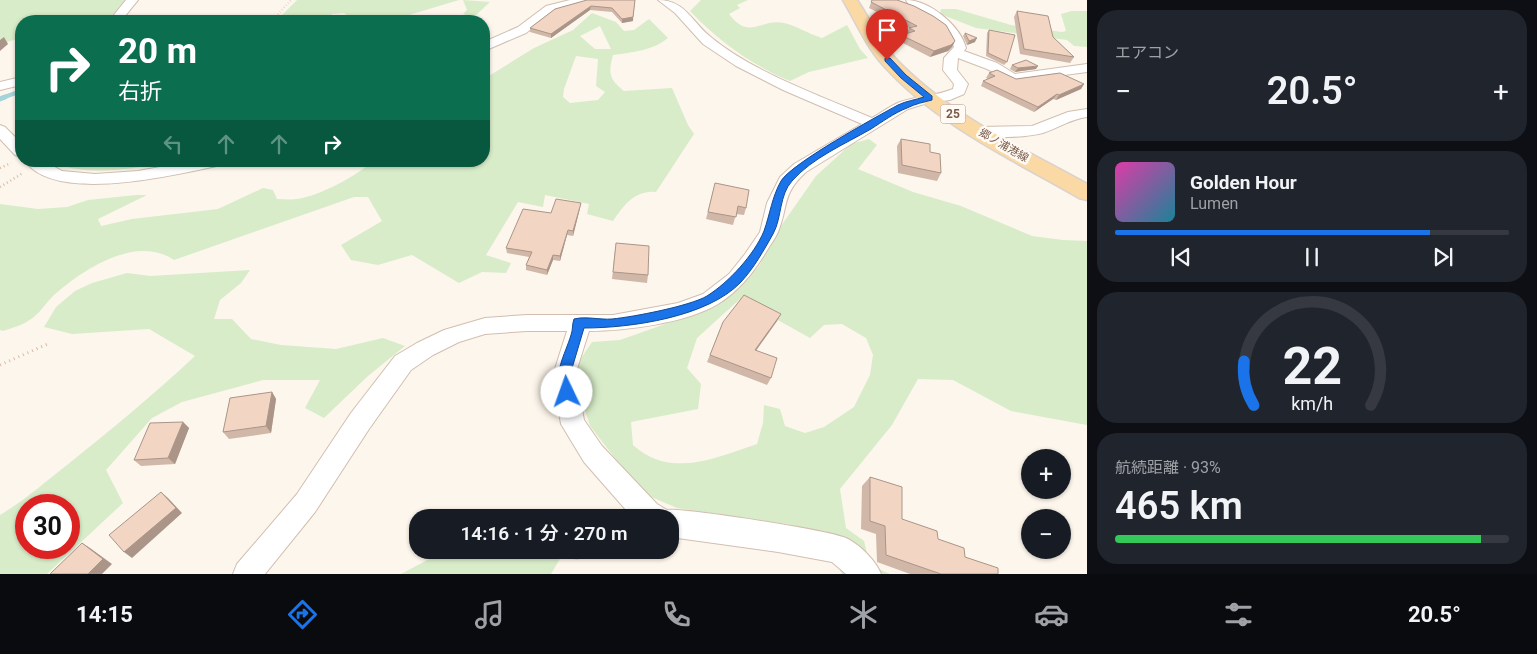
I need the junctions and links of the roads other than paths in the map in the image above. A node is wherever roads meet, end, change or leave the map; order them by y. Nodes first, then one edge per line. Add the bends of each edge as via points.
1 (132, 0) edge
2 (584, 0) edge
3 (664, 0) edge
4 (850, 0) edge
5 (912, 0) edge
6 (120, 15) edge
7 (490, 43) edge
8 (956, 54) junction
9 (1087, 68) edge
10 (15, 82) edge
11 (0, 86) edge
12 (930, 98) junction
13 (1087, 113) edge
14 (873, 124) junction
15 (0, 130) edge
16 (980, 132) junction
17 (15, 146) edge
18 (41, 167) edge
19 (184, 167) edge
20 (1087, 193) edge
21 (579, 323) junction
22 (643, 509) edge
23 (679, 524) edge
24 (247, 574) edge
25 (867, 574) edge

1 - 6 street
2 - 7 street via 550,8 522,30
3 - 14 street via 707,41 741,63
4 - 12 main road, 郷ノ浦港線 / 25 via 887,60
5 - 8 street via 957,34 960,48
8 - 9 street via 992,66 1013,78
8 - 12 street via 951,58 950,70 961,84 959,91 945,97
10 - 11 street
12 - 14 street via 903,106
12 - 16 main road, 郷ノ浦港線 / 25
13 - 16 street via 1075,113 1039,129
14 - 21 street via 816,158 786,181 776,203 769,232 752,260 736,279 710,299 680,310 612,323
15 - 17 street
16 - 20 main road, 郷ノ浦港線 / 25
18 - 19 street via 62,177 101,178
21 - 22 street via 564,375 573,424 593,454
21 - 24 street via 485,326 452,336 403,363 360,420 306,503
23 - 25 street via 839,548

